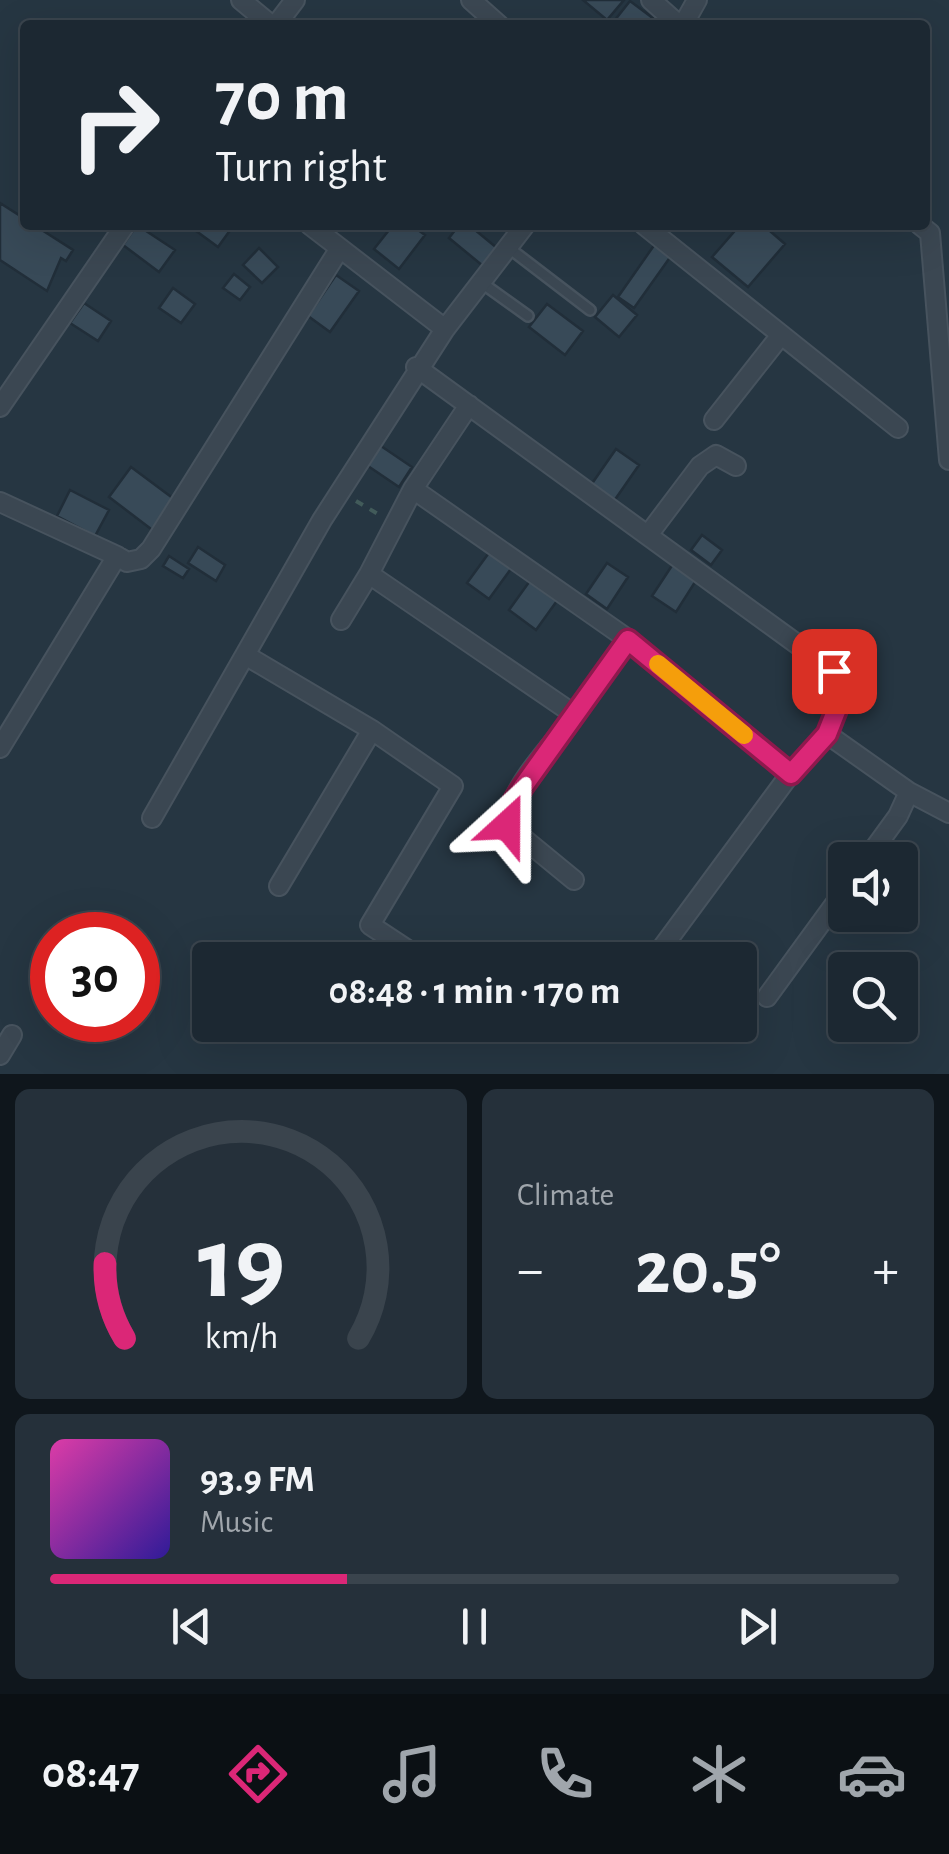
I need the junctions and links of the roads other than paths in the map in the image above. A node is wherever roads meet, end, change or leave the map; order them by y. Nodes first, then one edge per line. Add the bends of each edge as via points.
1 (241, 0) edge
2 (295, 0) edge
3 (471, 0) edge
4 (651, 0) edge
5 (267, 20) edge
6 (278, 20) edge
7 (493, 20) edge
8 (675, 20) edge
9 (123, 230) edge
10 (521, 230) edge
11 (650, 230) edge
12 (926, 230) edge
13 (336, 238) edge
14 (508, 248) junction
15 (481, 282) junction
16 (590, 310) dead end
17 (528, 316) dead end
18 (445, 329) junction
19 (781, 334) junction
20 (416, 367) junction
21 (470, 405) junction
22 (0, 408) edge
23 (714, 420) dead end
24 (898, 428) dead end
25 (949, 460) edge
26 (736, 466) dead end
27 (413, 489) junction
28 (0, 502) edge
29 (648, 536) junction
30 (117, 556) junction
31 (369, 574) junction
32 (342, 620) dead end
33 (628, 640) junction
34 (244, 655) junction
35 (575, 716) junction
36 (372, 730) junction
37 (827, 734) junction
38 (0, 748) edge
39 (791, 774) junction
40 (909, 792) junction
41 (949, 813) edge
42 (152, 818) dead end
43 (879, 842) edge
44 (574, 880) dead end
45 (278, 886) dead end
46 (828, 913) edge
47 (395, 942) edge
48 (666, 942) edge
49 (767, 997) dead end
50 (12, 1035) dead end
51 (0, 1055) edge

1 - 5 street
2 - 6 street
3 - 7 street
4 - 8 street
9 - 22 street
10 - 14 street
11 - 19 street
12 - 25 street
13 - 18 street
13 - 30 street via 151,549 127,562
14 - 15 street
14 - 16 lane
15 - 17 lane
15 - 18 street
18 - 20 street
19 - 23 street
19 - 24 street
20 - 21 street
20 - 34 street
21 - 27 street
21 - 29 street
26 - 29 street via 716,454 700,466
27 - 31 street
27 - 33 street
28 - 30 street
29 - 37 street via 834,671 844,691
30 - 38 street
31 - 32 street
31 - 35 street
33 - 35 street
33 - 39 street
34 - 36 street
34 - 42 street
35 - 44 street via 507,812 507,825
36 - 45 street
36 - 47 street via 453,786 370,926
37 - 39 street
37 - 40 street
39 - 48 street
40 - 41 street
40 - 43 street
46 - 49 street
50 - 51 street

